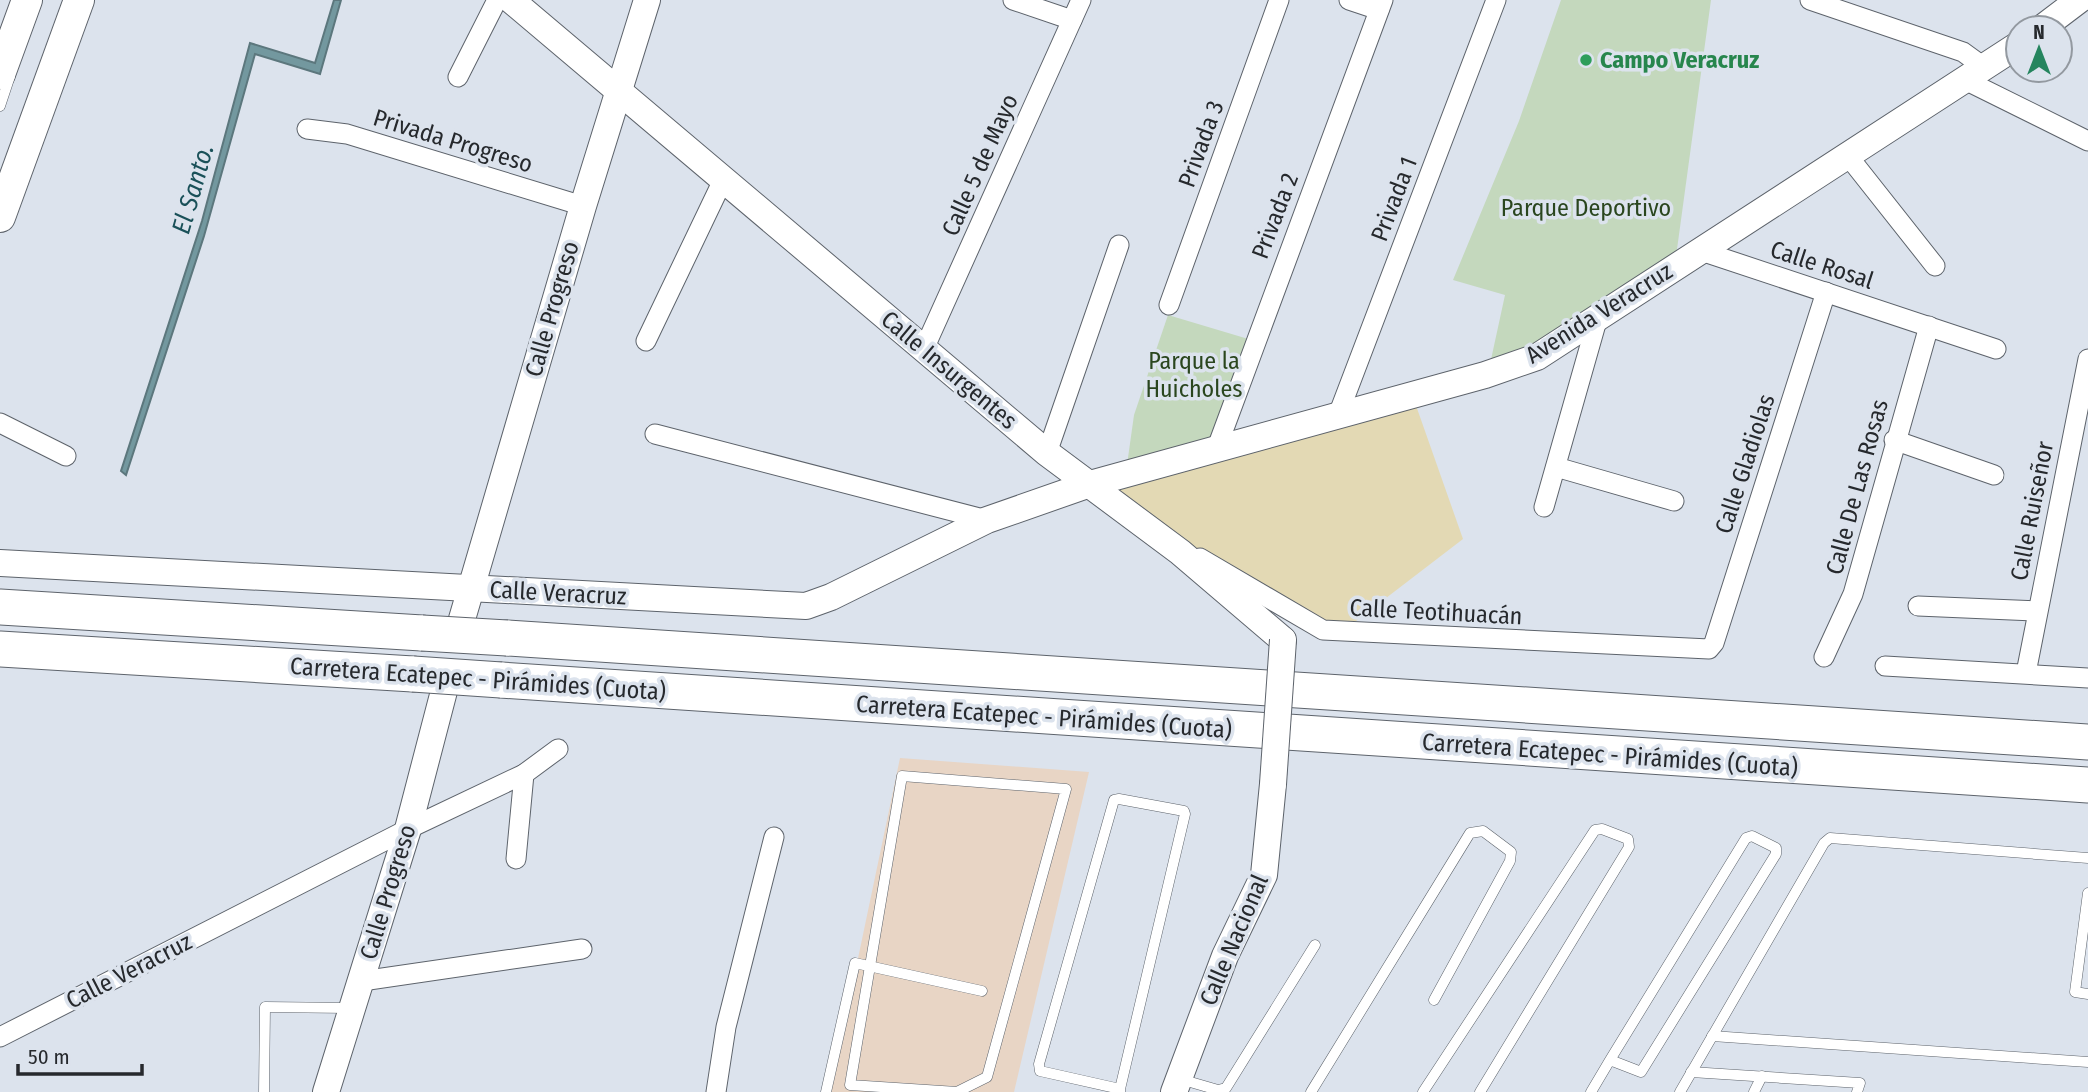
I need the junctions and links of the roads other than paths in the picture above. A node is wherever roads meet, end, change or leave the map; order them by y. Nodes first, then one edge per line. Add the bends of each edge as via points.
1 (27, 0) edge
2 (37, 0) edge
3 (67, 0) edge
4 (79, 0) edge
5 (497, 0) edge
6 (511, 0) edge
7 (648, 0) edge
8 (1013, 0) edge
9 (1081, 0) edge
10 (1279, 0) edge
11 (1349, 0) edge
12 (1496, 0) edge
13 (1810, 0) edge
14 (2079, 0) edge
15 (1381, 5) edge
16 (2060, 14) edge
17 (1072, 20) junction
18 (2004, 54) edge
19 (0, 74) edge
20 (1975, 74) junction
21 (458, 77) dead end
22 (620, 91) junction
23 (0, 106) edge
24 (307, 129) dead end
25 (2088, 141) edge
26 (1848, 156) junction
27 (8, 160) dead end
28 (723, 180) junction
29 (583, 206) junction
30 (0, 216) edge
31 (1119, 245) dead end
32 (1701, 251) junction
33 (1935, 266) dead end
34 (1826, 292) junction
35 (1169, 305) dead end
36 (1598, 317) junction
37 (1928, 326) junction
38 (646, 341) dead end
39 (924, 349) junction
40 (1996, 349) dead end
41 (2088, 359) edge
42 (1338, 415) junction
43 (0, 423) edge
44 (656, 434) dead end
45 (1894, 440) junction
46 (1216, 450) junction
47 (1047, 453) junction
48 (66, 456) dead end
49 (1556, 467) junction
50 (1994, 475) dead end
51 (1090, 484) junction
52 (1674, 501) dead end
53 (1544, 507) dead end
54 (987, 520) junction
55 (1180, 552) junction
56 (0, 563) edge
57 (470, 588) junction
58 (1918, 606) dead end
59 (0, 607) edge
60 (2037, 611) junction
61 (462, 620) dead end
62 (0, 649) edge
63 (1709, 649) joint
64 (1825, 657) dead end
65 (1885, 666) dead end
66 (2026, 673) junction
67 (2088, 678) edge
68 (444, 691) dead end
69 (2088, 742) edge
70 (558, 749) dead end
71 (524, 774) junction
72 (1273, 784) joint
73 (2088, 785) edge
74 (408, 829) junction
75 (774, 838) dead end
76 (2088, 858) edge
77 (516, 859) dead end
78 (2088, 893) edge
79 (1315, 945) dead end
80 (582, 949) dead end
81 (869, 965) junction
82 (362, 981) junction
83 (982, 991) dead end
84 (2088, 994) edge
85 (1434, 1000) dead end
86 (353, 1008) junction
87 (1712, 1036) junction
88 (0, 1037) edge
89 (1610, 1060) junction
90 (2088, 1062) edge
91 (1691, 1072) junction
92 (1762, 1076) junction
93 (1176, 1086) edge
94 (899, 1090) edge
95 (1120, 1090) edge
96 (264, 1092) edge
97 (326, 1092) edge
98 (716, 1092) edge
99 (826, 1092) edge
100 (1311, 1092) edge
101 (1423, 1092) edge
102 (1480, 1092) edge
103 (1591, 1092) edge
104 (1680, 1092) edge
105 (1754, 1092) edge
106 (1857, 1092) edge

1 - 19 main road
2 - 23 lane
3 - 27 lane
4 - 30 main road
5 - 21 street
6 - 22 street, Calle Insurgentes
7 - 22 street, Calle Progreso
8 - 17 street
9 - 17 street, Calle 5 de Mayo
10 - 35 street, Privada 3
11 - 15 street
12 - 42 street, Privada 1
13 - 20 street via 1963,52
14 - 16 street
15 - 46 street, Privada 2
17 - 39 street, Calle 5 de Mayo
18 - 20 street, Avenida Veracruz
20 - 25 street
20 - 26 street, Avenida Veracruz
22 - 28 street, Calle Insurgentes
22 - 29 street, Calle Progreso
24 - 29 street, Privada Progreso via 347,134
26 - 32 street, Avenida Veracruz
26 - 33 street
28 - 38 street
28 - 39 street, Calle Insurgentes
29 - 57 street, Calle Progreso
31 - 47 street
32 - 34 street, Calle Rosal
32 - 36 street, Avenida Veracruz
34 - 37 street, Calle Rosal
34 - 63 street, Calle Gladiolas
36 - 42 street, Avenida Veracruz via 1537,357
36 - 49 street
37 - 40 street, Calle Rosal
37 - 45 street, Calle De Las Rosas
39 - 47 street, Calle Insurgentes
41 - 60 street, Calle Ruiseñor
42 - 46 street, Avenida Veracruz
43 - 48 street
44 - 54 street
45 - 50 street
45 - 64 street, Calle De Las Rosas via 1853,594
46 - 51 street, Avenida Veracruz
47 - 51 street, Calle Insurgentes
49 - 52 street
49 - 53 street
51 - 54 street, Calle Veracruz
51 - 55 street, Calle Insurgentes
54 - 57 street, Calle Veracruz via 806,606
55 - 63 street, Calle Teotihuacán via 1204,560 1323,630
55 - 72 street, Calle Insurgentes, bridge via 1283,640
56 - 57 street, Calle Veracruz
57 - 61 street, Calle Progreso
58 - 60 street
59 - 69 highway, Carretera Ecatepec - Pirámides (Cuota), bridge
60 - 66 street, Calle Ruiseñor
62 - 73 highway, Carretera Ecatepec - Pirámides (Cuota), bridge
65 - 66 street
66 - 67 street
68 - 74 street, Calle Progreso
70 - 71 street, Calle Veracruz
71 - 74 street, Calle Veracruz
71 - 77 street
72 - 93 street, Calle Nacional via 1264,875 1225,956
74 - 82 street, Calle Progreso
74 - 88 street, Calle Veracruz
75 - 98 street via 726,1027
76 - 87 lane via 1830,838
78 - 84 lane via 2075,992
79 - 93 lane via 1226,1088
80 - 82 street
81 - 83 lane
81 - 94 lane via 850,1085
81 - 94 lane via 902,776 1066,789 987,1077 957,1092
81 - 99 lane via 853,965
82 - 86 street, Calle Progreso
85 - 100 lane via 1510,861 1511,852 1483,831 1471,833
86 - 96 lane via 265,1007
86 - 97 street, Calle Progreso
87 - 90 lane
87 - 91 lane
89 - 89 lane via 1641,1072 1776,848 1752,836 1746,838
89 - 103 lane
91 - 92 lane
91 - 104 lane
92 - 105 lane
92 - 106 lane via 1860,1083
95 - 95 lane via 1040,1071 1039,1064 1114,800 1119,799 1185,814
101 - 102 lane via 1595,830 1628,839 1629,846

